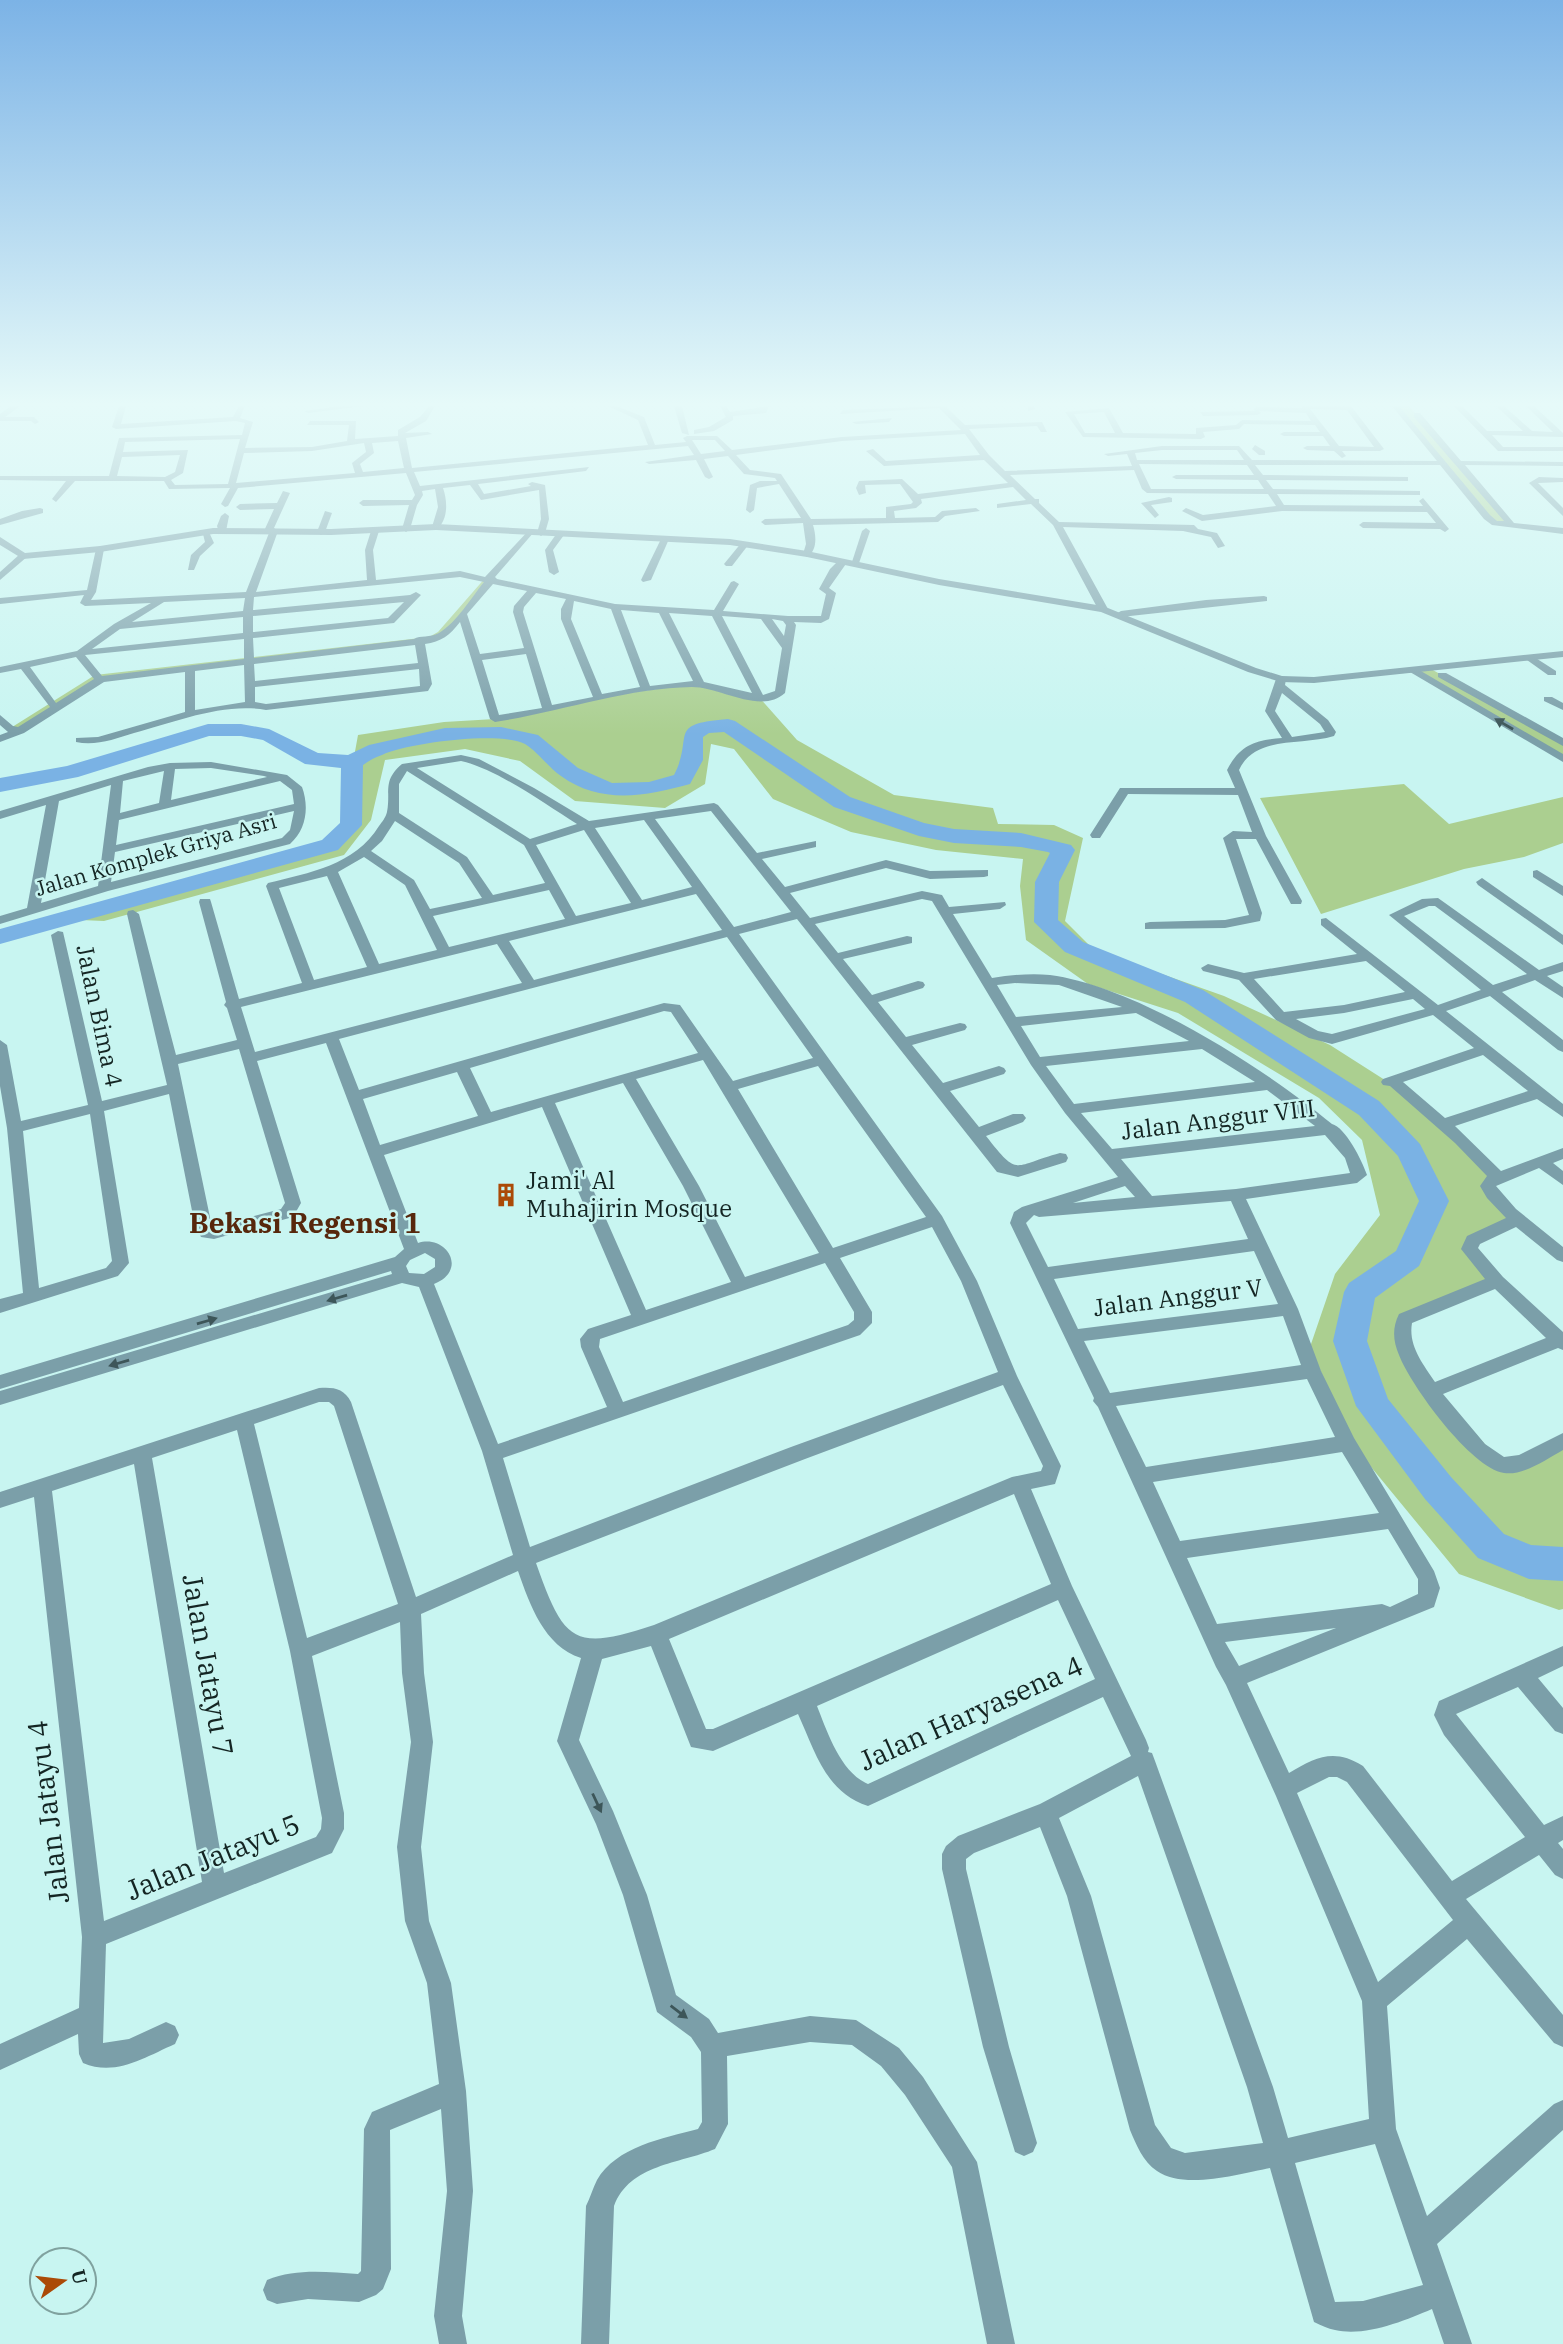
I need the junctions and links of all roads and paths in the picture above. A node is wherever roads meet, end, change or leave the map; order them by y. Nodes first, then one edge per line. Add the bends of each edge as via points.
1 (19, 515) edge
2 (275, 515) edge
3 (327, 515) edge
4 (411, 515) edge
5 (441, 515) edge
6 (544, 515) edge
7 (803, 515) edge
8 (890, 515) edge
9 (942, 515) edge
10 (1049, 515) edge
11 (1196, 515) edge
12 (1223, 515) edge
13 (1435, 515) edge
14 (1487, 515) edge
15 (1504, 515) edge
16 (225, 516) dead end
17 (807, 521) junction
18 (891, 521) junction
19 (765, 522) dead end
20 (0, 523) edge
21 (1057, 524) junction
22 (1511, 524) junction
23 (1363, 525) dead end
24 (436, 527) junction
25 (1183, 528) junction
26 (1194, 528) dead end
27 (406, 529) junction
28 (222, 531) junction
29 (271, 531) junction
30 (375, 531) junction
31 (866, 531) dead end
32 (1563, 531) edge
33 (321, 532) junction
34 (536, 532) junction
35 (205, 533) junction
36 (560, 535) junction
37 (665, 539) junction
38 (0, 540) edge
39 (745, 544) junction
40 (1221, 546) dead end
41 (100, 549) junction
42 (807, 554) junction
43 (23, 556) junction
44 (848, 562) junction
45 (729, 564) dead end
46 (191, 568) dead end
47 (554, 572) dead end
48 (0, 577) edge
49 (431, 577) junction
50 (489, 578) junction
51 (646, 580) dead end
52 (372, 583) junction
53 (734, 583) dead end
54 (534, 589) junction
55 (90, 595) junction
56 (250, 595) junction
57 (413, 598) junction
58 (571, 598) junction
59 (1264, 599) dead end
60 (161, 600) junction
61 (0, 601) edge
62 (53, 607) dead end
63 (615, 607) junction
64 (1103, 609) junction
65 (664, 612) junction
66 (247, 614) junction
67 (716, 614) junction
68 (1121, 614) junction
69 (463, 615) junction
70 (765, 617) junction
71 (787, 619) junction
72 (391, 621) junction
73 (117, 626) junction
74 (248, 636) junction
75 (440, 638) junction
76 (471, 638) junction
77 (419, 641) junction
78 (372, 644) junction
79 (787, 647) junction
80 (528, 651) junction
81 (80, 653) junction
82 (1563, 654) edge
83 (478, 657) junction
84 (1531, 658) junction
85 (248, 659) junction
86 (23, 664) junction
87 (424, 665) junction
88 (190, 668) junction
89 (1431, 669) junction
90 (0, 670) edge
91 (1414, 670) junction
92 (1552, 673) dead end
93 (97, 677) junction
94 (1280, 683) junction
95 (700, 684) junction
96 (249, 685) junction
97 (646, 689) junction
98 (598, 697) junction
99 (759, 697) junction
100 (1548, 699) dead end
101 (51, 704) junction
102 (250, 704) junction
103 (1563, 707) edge
104 (548, 709) junction
105 (190, 714) junction
106 (0, 718) edge
107 (8, 734) edge
108 (80, 740) dead end
109 (1289, 740) junction
110 (1563, 743) edge
111 (1563, 759) edge
112 (170, 766) junction
113 (407, 766) junction
114 (282, 777) junction
115 (118, 779) junction
116 (1241, 792) junction
117 (53, 800) junction
118 (165, 805) junction
119 (300, 806) junction
120 (393, 814) junction
121 (0, 815) edge
122 (648, 817) junction
123 (112, 818) junction
124 (587, 825) junction
125 (1096, 835) dead end
126 (1260, 836) junction
127 (529, 844) junction
128 (812, 844) dead end
129 (108, 850) junction
130 (364, 852) junction
131 (757, 857) junction
132 (331, 871) junction
133 (984, 873) dead end
134 (1537, 874) dead end
135 (1482, 883) dead end
136 (551, 887) junction
137 (104, 888) junction
138 (701, 889) junction
139 (783, 891) junction
140 (1563, 892) edge
141 (489, 899) junction
142 (1296, 901) dead end
143 (205, 902) dead end
144 (1000, 905) dead end
145 (639, 906) junction
146 (33, 910) junction
147 (947, 911) junction
148 (132, 914) dead end
149 (426, 914) junction
150 (804, 918) junction
151 (0, 920) edge
152 (573, 922) junction
153 (1326, 922) dead end
154 (1150, 926) dead end
155 (731, 932) junction
156 (58, 935) dead end
157 (501, 939) junction
158 (907, 940) dead end
159 (1563, 941) edge
160 (446, 954) junction
161 (1369, 956) junction
162 (836, 957) junction
163 (1563, 966) edge
164 (1208, 968) dead end
165 (375, 969) junction
166 (1536, 975) junction
167 (1244, 977) junction
168 (989, 982) junction
169 (530, 985) junction
170 (918, 985) dead end
171 (310, 987) junction
172 (1489, 991) junction
173 (1415, 994) junction
174 (1563, 994) edge
175 (869, 1000) junction
176 (231, 1005) junction
177 (1138, 1009) junction
178 (1436, 1010) junction
179 (1281, 1017) junction
180 (1013, 1022) junction
181 (960, 1027) dead end
182 (331, 1036) junction
183 (245, 1043) junction
184 (901, 1043) junction
185 (1204, 1044) junction
186 (0, 1045) edge
187 (1563, 1047) edge
188 (1484, 1050) junction
189 (706, 1055) junction
190 (251, 1058) junction
191 (170, 1060) junction
192 (823, 1060) junction
193 (1036, 1062) junction
194 (461, 1065) junction
195 (999, 1071) dead end
196 (627, 1077) junction
197 (1270, 1085) junction
198 (729, 1087) junction
199 (175, 1088) junction
200 (940, 1089) junction
201 (3, 1091) edge
202 (1539, 1093) junction
203 (355, 1096) junction
204 (546, 1100) junction
205 (96, 1107) junction
206 (1070, 1109) junction
207 (1563, 1112) edge
208 (1018, 1118) dead end
209 (487, 1119) junction
210 (1444, 1125) junction
211 (1332, 1129) junction
212 (975, 1134) junction
213 (10, 1137) edge
214 (375, 1152) junction
215 (1563, 1153) edge
216 (1108, 1155) junction
217 (1060, 1158) dead end
218 (1542, 1162) junction
219 (1498, 1177) junction
220 (1128, 1179) junction
221 (1563, 1179) edge
222 (1236, 1195) junction
223 (1149, 1203) junction
224 (1028, 1211) junction
225 (1518, 1219) junction
226 (936, 1220) junction
227 (1259, 1244) junction
228 (413, 1250) junction
229 (830, 1254) junction
230 (1563, 1256) edge
231 (401, 1270) junction
232 (1043, 1274) junction
233 (1497, 1281) junction
234 (425, 1282) junction
235 (740, 1283) junction
236 (32, 1298) junction
237 (0, 1306) edge
238 (1289, 1309) junction
239 (640, 1317) junction
240 (1073, 1336) junction
241 (1561, 1342) edge
242 (1312, 1371) junction
243 (1008, 1376) junction
244 (0, 1382) edge
245 (1432, 1391) junction
246 (0, 1398) edge
247 (1102, 1401) junction
248 (617, 1410) junction
249 (244, 1420) junction
250 (1563, 1441) edge
251 (1347, 1443) junction
252 (142, 1452) junction
253 (492, 1454) junction
254 (1141, 1476) junction
255 (1019, 1483) junction
256 (42, 1485) junction
257 (0, 1500) edge
258 (1392, 1520) junction
259 (1174, 1550) junction
260 (526, 1558) junction
261 (1063, 1588) junction
262 (410, 1609) junction
263 (1406, 1610) junction
264 (657, 1634) junction
265 (1210, 1634) junction
266 (594, 1650) junction
267 (300, 1651) junction
268 (1563, 1656) edge
269 (1521, 1674) junction
270 (1234, 1678) junction
271 (1107, 1684) junction
272 (803, 1700) junction
273 (1563, 1724) edge
274 (1138, 1748) dead end
275 (1284, 1788) junction
276 (1046, 1813) junction
277 (1563, 1827) edge
278 (1542, 1840) junction
279 (1563, 1867) edge
280 (215, 1888) junction
281 (1449, 1896) junction
282 (1469, 1922) junction
283 (94, 1937) junction
284 (1374, 2001) junction
285 (93, 2014) junction
286 (1563, 2034) edge
287 (166, 2035) dead end
288 (714, 2046) junction
289 (0, 2057) edge
290 (453, 2091) junction
291 (1563, 2113) edge
292 (1383, 2129) junction
293 (1024, 2143) dead end
294 (1281, 2153) junction
295 (1422, 2239) junction
296 (277, 2290) dead end
297 (1439, 2292) junction
298 (453, 2344) edge
299 (595, 2344) edge
300 (1001, 2344) edge
301 (1458, 2344) edge

1 - 20 street
2 - 29 street
3 - 33 street
4 - 27 street
5 - 24 street
6 - 34 street
7 - 17 street
8 - 18 street
9 - 18 street
10 - 21 street
11 - 12 street
13 - 23 street via 1444,528
14 - 22 street via 1495,523
15 - 22 street
16 - 28 street
17 - 18 street
17 - 19 street
17 - 42 street via 812,544
21 - 25 street
21 - 64 street
22 - 32 street
24 - 27 street
24 - 34 street
25 - 26 street
25 - 40 street via 1214,535
27 - 30 street
28 - 29 street
28 - 35 street
29 - 33 street
29 - 56 street
30 - 33 street
30 - 52 street via 369,550
31 - 44 street
34 - 36 street
34 - 50 street
35 - 41 street
35 - 46 street via 210,543 196,555
36 - 37 street
36 - 47 street via 549,550
37 - 39 street
37 - 51 street
38 - 43 street
39 - 42 street
39 - 45 street
41 - 43 street
41 - 55 street
42 - 44 street
43 - 48 street
44 - 64 street
44 - 71 street via 835,569 824,589 832,594 826,617
49 - 50 street via 463,574
49 - 52 street
49 - 57 street
50 - 54 street
50 - 69 street
50 - 77 street via 436,634
52 - 56 street
53 - 67 street
54 - 58 street
54 - 80 street via 518,609
55 - 60 street via 85,603
55 - 61 street
55 - 62 street
56 - 60 street
56 - 66 street
57 - 66 street
57 - 72 street
58 - 63 street
58 - 98 street via 566,619
59 - 68 street
60 - 73 street
63 - 65 street
63 - 97 street
64 - 68 street
65 - 67 street
65 - 95 street
66 - 73 street
66 - 74 street
67 - 70 street
67 - 99 street
68 - 94 street
69 - 75 street
69 - 76 street
70 - 71 street
70 - 79 street
71 - 79 street via 791,625
72 - 74 street
72 - 78 street
73 - 81 street
74 - 81 street
74 - 85 street
75 - 76 street
75 - 77 street
76 - 83 street
77 - 78 street
77 - 85 street
77 - 87 street
78 - 85 street
79 - 99 street via 780,693
80 - 83 street
80 - 104 street
81 - 86 street
81 - 93 street
82 - 84 street
83 - 104 street via 495,719
84 - 89 street
84 - 92 street
85 - 88 street
85 - 93 street
85 - 96 street
86 - 90 street
86 - 101 street
87 - 96 street
87 - 102 street via 424,689 266,707
88 - 93 street
88 - 105 street
89 - 91 street
89 - 110 street
91 - 94 street
111 -> 91 street
93 - 101 street
93 - 107 street
94 - 109 street via 1270,711
94 - 109 street via 1331,732
95 - 97 street
95 - 99 street
96 - 102 street
97 - 98 street
98 - 104 street
100 - 103 street
101 - 107 street
102 - 105 street
105 - 108 street via 98,740
106 - 107 street
109 - 116 street via 1245,751 1233,770
112 - 114 street via 211,765
112 - 115 street
112 - 118 street
113 - 120 street via 393,784
113 - 124 street via 454,758 475,761
113 - 127 street
114 - 118 street
114 - 119 street via 298,789
115 - 117 street
115 - 123 street
116 - 125 street via 1124,790
116 - 126 street
117 - 121 street
117 - 146 street
118 - 123 street
119 - 129 street
119 - 137 street, Jalan Komplek Griya Asri via 298,825 286,841
120 - 130 street
120 - 141 street via 463,860
122 - 124 street
122 - 131 street via 714,807
122 - 138 street
123 - 129 street
124 - 127 street
124 - 145 street
126 - 142 street
126 - 154 street via 1229,838 1255,918 1225,924
127 - 136 street
128 - 131 street
129 - 137 street
130 - 132 street
130 - 149 street via 406,879
131 - 139 street
132 - 165 street
132 - 171 street via 272,886
133 - 139 street via 923,875 886,864
134 - 140 street
135 - 159 street
136 - 141 street
136 - 152 street
137 - 146 street, Jalan Komplek Griya Asri
138 - 145 street
138 - 155 street
139 - 150 street
141 - 149 street
143 - 176 street
144 - 147 street
145 - 152 street
146 - 151 street, Jalan Komplek Griya Asri
147 - 150 street via 934,896 918,896
147 - 168 street
148 - 191 street
149 - 160 street
150 - 155 street
150 - 162 street
152 - 157 street
153 - 161 street
155 - 169 street
155 - 192 street
156 - 205 street, Jalan Bima 4
157 - 160 street
157 - 169 street
158 - 162 street
160 - 165 street
161 - 167 street
161 - 173 street
162 - 175 street
163 - 166 street
164 - 167 street
165 - 171 street
166 - 172 street
166 - 172 street via 1438,902 1395,914
166 - 174 street
167 - 179 street
168 - 177 street via 1049,979
168 - 180 street
169 - 182 street
170 - 175 street
171 - 176 street
172 - 178 street
172 - 187 street
173 - 178 street
173 - 179 street
175 - 184 street
176 - 183 street
177 - 180 street
177 - 185 street
178 - 179 street via 1332,1039
178 - 188 street
180 - 193 street
181 - 184 street
182 - 190 street
182 - 203 street
183 - 190 street
183 - 191 street
184 - 200 street
185 - 193 street
185 - 197 street
186 - 201 street
188 - 202 street
188 - 210 street via 1390,1081
189 - 194 street via 677,1010 668,1006
189 - 196 street
189 - 198 street
190 - 199 street via 293,1203 287,1213 214,1233 206,1231
191 - 199 street
192 - 198 street
192 - 226 street
193 - 206 street
194 - 203 street
194 - 209 street
195 - 200 street
196 - 204 street
196 - 235 street via 691,1186
197 - 206 street
197 - 211 street
198 - 229 street
199 - 205 street
200 - 212 street
201 - 213 street
202 - 207 street
202 - 210 street
203 - 214 street
204 - 209 street
204 - 239 street
205 - 213 street
205 - 236 street, Jalan Bima 4 via 121,1263 112,1272
206 - 216 street
208 - 212 street
209 - 214 street
210 - 219 street
211 - 216 street, Jalan Anggur VIII
211 - 222 street via 1359,1165 1356,1178
212 - 217 street via 1003,1168 1012,1172
213 - 236 street
214 - 228 street
215 - 218 street
216 - 220 street
218 - 219 street
218 - 221 street
219 - 225 street via 1489,1182 1489,1190
220 - 223 street
220 - 224 street
222 - 223 street
222 - 227 street
223 - 224 street
224 - 232 street via 1018,1223
225 - 230 street
225 - 233 street via 1469,1246
226 - 229 street
226 - 243 street via 970,1281
227 - 232 street
227 - 238 street
228 - 231 street
228 - 234 street via 435,1249 443,1254 443,1270
229 - 235 street
229 - 248 street via 863,1312 860,1327
231 - 234 street via 414,1282
244 -> 231 street
231 -> 246 street
232 - 240 street
233 - 241 street
233 - 245 street via 1405,1319 1402,1340
234 - 253 street
235 - 239 street
236 - 237 street
238 - 240 street, Jalan Anggur V
238 - 242 street
239 - 248 street via 589,1339
240 - 247 street
241 - 245 street
242 - 247 street
242 - 251 street
243 - 255 street via 1052,1466 1048,1478
243 - 260 street
245 - 250 street via 1476,1450 1493,1462 1514,1464
247 - 254 street
248 - 253 street
249 - 252 street
249 - 262 street via 325,1394 340,1398
249 - 267 street, Jalan Jatayu 5
251 - 254 street
251 - 258 street
252 - 256 street
252 - 280 street, Jalan Jatayu 7
253 - 260 street
254 - 259 street
255 - 261 street
255 - 264 street
256 - 257 street
256 - 283 street, Jalan Jatayu 4
258 - 259 street
258 - 263 street via 1430,1588 1427,1600
259 - 265 street
260 - 262 street
260 - 266 street via 537,1595 559,1632 569,1643
261 - 271 street
261 - 272 street
262 - 267 street
262 - 290 street via 422,1742 409,1847 417,1921 439,1983
263 - 265 street
263 - 270 street
264 - 266 street
264 - 272 street via 699,1739 713,1740
265 - 270 street
266 -> 288 street via 568,1741 635,1895 666,2003 700,2028
267 - 280 street, Jalan Jatayu 5 via 331,1800 332,1835 324,1845
268 - 269 street
269 - 273 street
269 - 278 street via 1447,1708 1446,1721
270 - 275 street
271 - 272 street, Jalan Haryasena 4 via 876,1794 859,1795 840,1777
271 - 274 street
275 - 281 street via 1332,1764 1346,1767
275 - 284 street
276 - 293 street via 966,1844 954,1854 996,2047
276 - 294 street via 1079,1896 1143,2130 1156,2151 1170,2165 1191,2167
276 - 294 street via 1144,1761
277 - 278 street
278 - 279 street
278 - 281 street
280 - 283 street, Jalan Jatayu 5
281 - 282 street
282 - 284 street
282 - 286 street
283 - 285 street, Jalan Jatayu 4
284 - 292 street
285 - 287 street, Jalan Jatayu 4 via 90,2042 95,2056 124,2053
285 - 289 street
288 - 299 street via 715,2124 711,2135 625,2166 603,2194
288 - 300 street via 810,2029 856,2033 890,2057 964,2162
290 - 296 street via 387,2118 377,2129 374,2279 359,2288 308,2285
290 - 298 street via 460,2191 448,2316
291 - 295 street
292 - 294 street
292 - 295 street
294 - 297 street via 1324,2312 1346,2319 1421,2301
295 - 297 street
297 - 301 street

